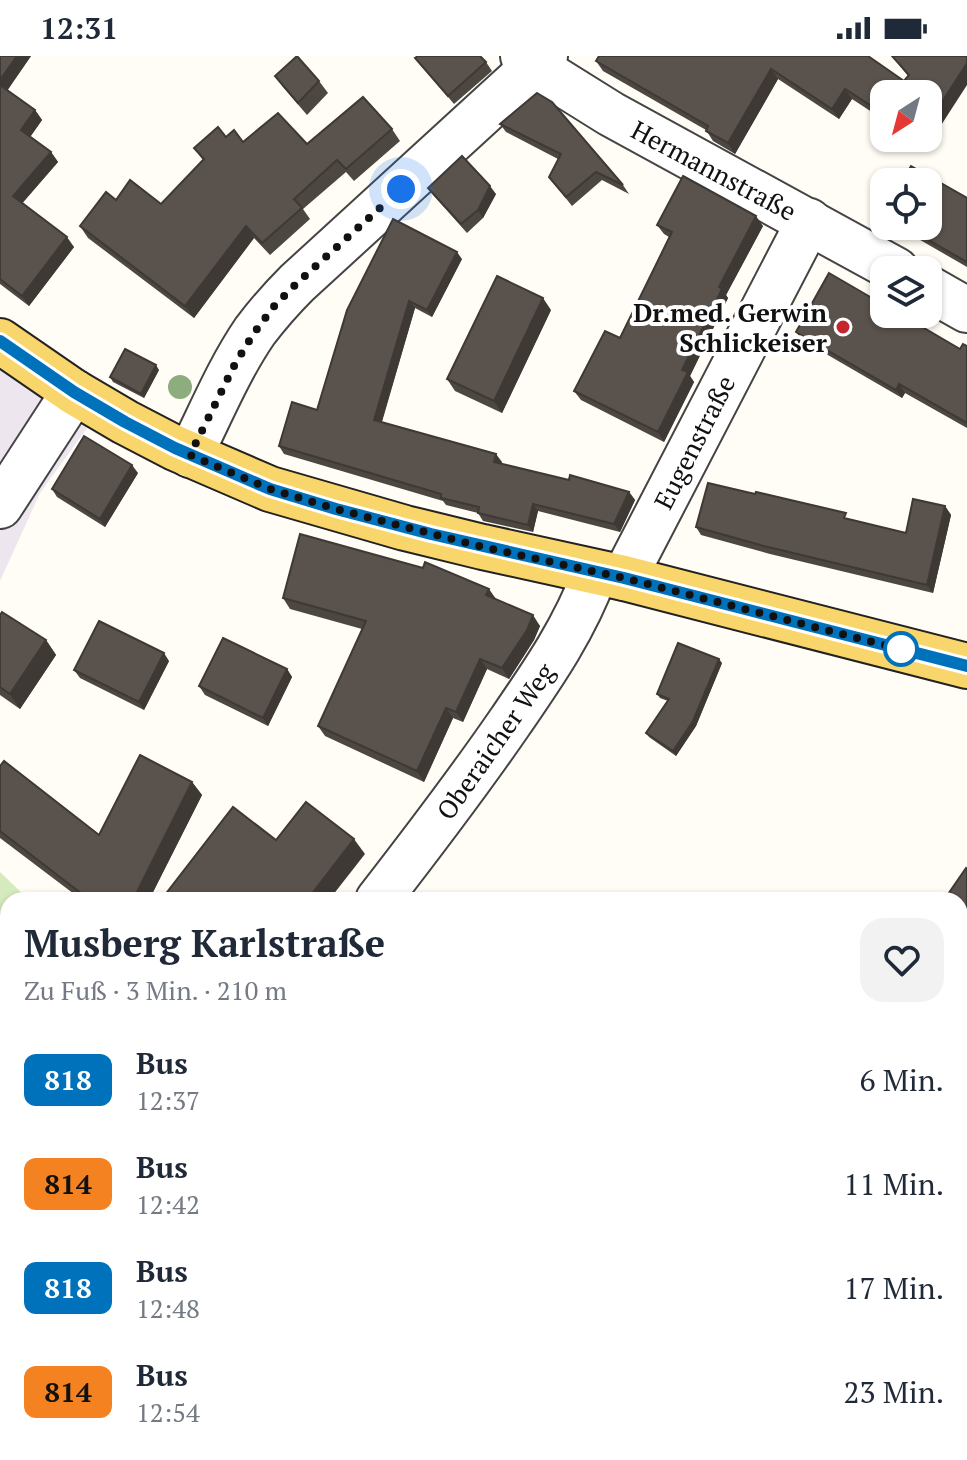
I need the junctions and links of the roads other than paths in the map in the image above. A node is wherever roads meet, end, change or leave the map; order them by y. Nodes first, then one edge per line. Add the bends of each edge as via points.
1 (534, 59) edge
2 (809, 221) junction
3 (871, 256) edge
4 (942, 296) edge
5 (967, 310) edge
6 (0, 341) edge
7 (74, 392) junction
8 (190, 455) junction
9 (0, 506) edge
10 (610, 575) junction
11 (967, 666) edge
12 (384, 892) edge

1 - 2 street, Hermannstraße via 611,114
1 - 8 street via 275,305 235,364
2 - 3 street, Hermannstraße
2 - 10 street, Eugenstraße
4 - 5 street
6 - 7 main road
7 - 8 main road
7 - 9 street
8 - 10 main road via 270,489 336,509
10 - 11 main road
10 - 12 street, Oberaicher Weg via 481,764

